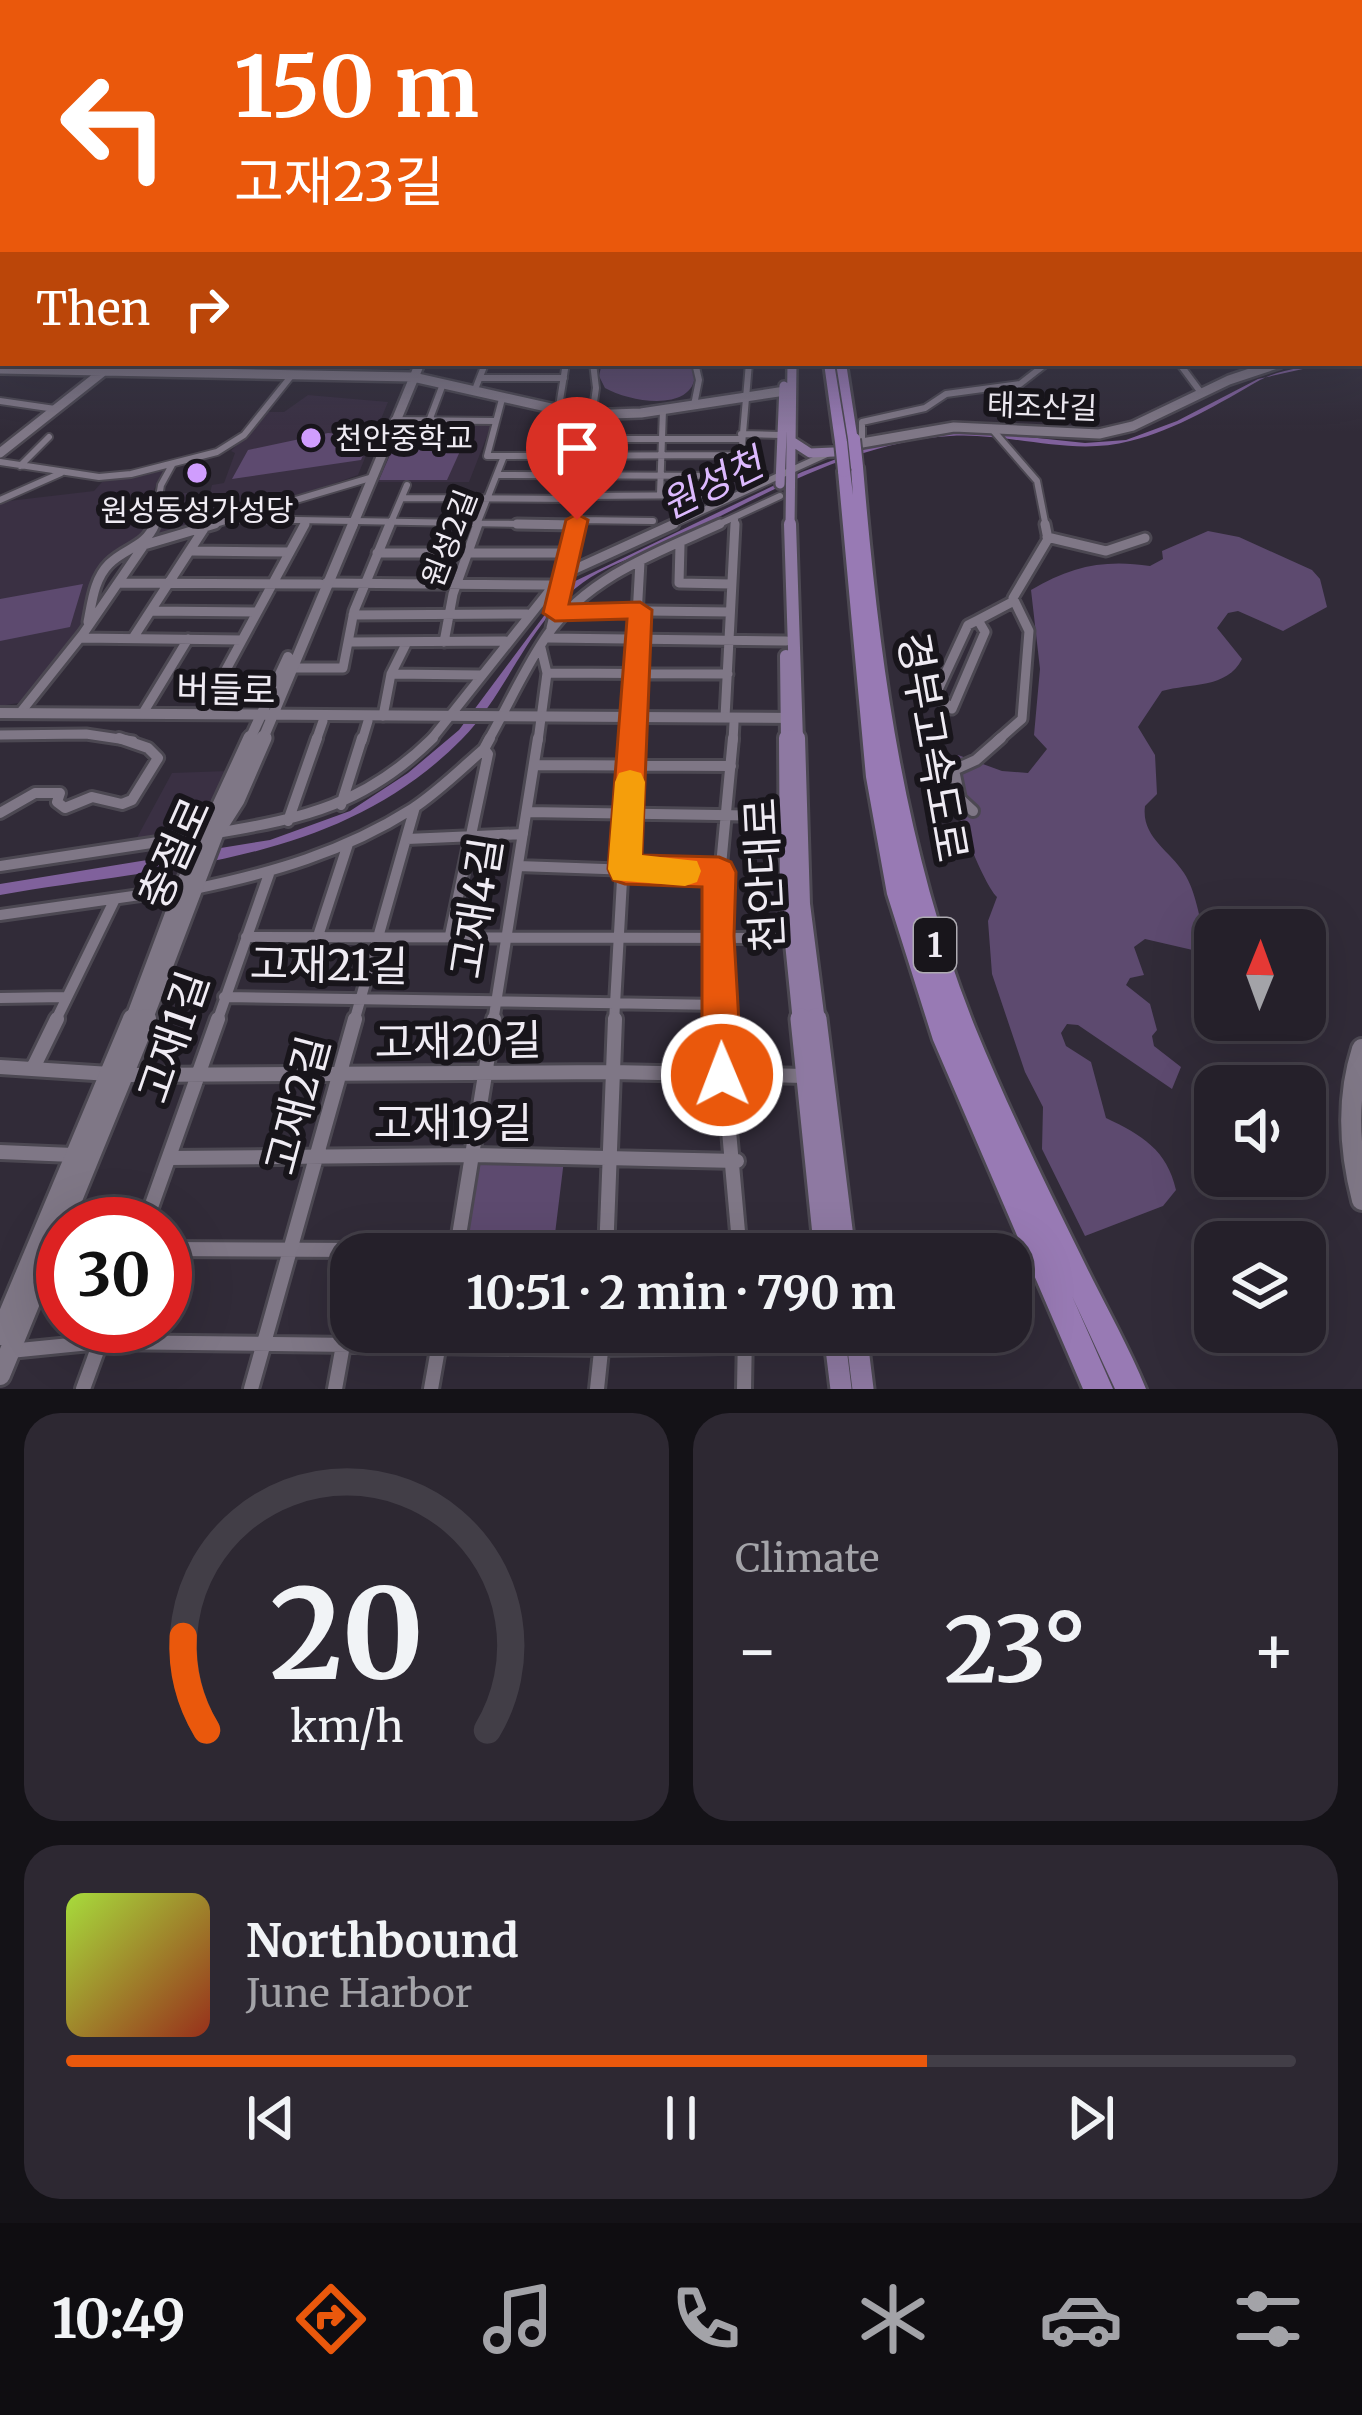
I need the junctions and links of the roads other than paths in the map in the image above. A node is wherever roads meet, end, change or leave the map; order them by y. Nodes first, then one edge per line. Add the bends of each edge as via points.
1 (110, 366) edge
2 (416, 366) edge
3 (482, 366) edge
4 (566, 366) edge
5 (592, 366) edge
6 (696, 366) edge
7 (749, 366) edge
8 (788, 366) edge
9 (788, 366) edge
10 (830, 366) edge
11 (841, 366) edge
12 (1045, 366) edge
13 (1181, 366) edge
14 (1272, 366) edge
15 (1268, 370) dead end
16 (103, 371) junction
17 (4, 372) edge
18 (292, 375) junction
19 (1277, 375) dead end
20 (410, 377) junction
21 (480, 378) junction
22 (564, 378) junction
23 (442, 384) junction
24 (475, 392) junction
25 (784, 392) junction
26 (1202, 394) junction
27 (746, 396) junction
28 (502, 399) junction
29 (0, 401) edge
30 (694, 405) junction
31 (55, 409) junction
32 (663, 410) junction
33 (560, 413) junction
34 (593, 415) junction
35 (394, 421) junction
36 (429, 421) junction
37 (496, 421) junction
38 (992, 429) junction
39 (780, 435) junction
40 (741, 436) junction
41 (49, 437) dead end
42 (590, 439) junction
43 (664, 439) junction
44 (793, 442) junction
45 (849, 452) junction
46 (0, 453) edge
47 (740, 455) junction
48 (503, 456) junction
49 (551, 456) junction
50 (587, 456) junction
51 (662, 456) junction
52 (0, 462) edge
53 (172, 465) junction
54 (20, 466) junction
55 (61, 473) junction
56 (497, 475) junction
57 (584, 475) junction
58 (662, 475) junction
59 (739, 476) junction
60 (368, 478) junction
61 (784, 482) junction
62 (407, 485) dead end
63 (739, 492) junction
64 (658, 496) junction
65 (727, 497) junction
66 (402, 498) junction
67 (490, 498) junction
68 (580, 498) junction
69 (0, 500) edge
70 (735, 518) junction
71 (240, 519) junction
72 (307, 523) junction
73 (349, 523) junction
74 (387, 523) junction
75 (577, 523) junction
76 (477, 524) junction
77 (205, 527) junction
78 (653, 527) junction
79 (1047, 537) junction
80 (1145, 538) dead end
81 (144, 545) junction
82 (680, 545) junction
83 (192, 550) junction
84 (290, 552) junction
85 (465, 553) junction
86 (377, 554) junction
87 (566, 554) junction
88 (640, 562) junction
89 (558, 580) junction
90 (119, 583) junction
91 (323, 583) junction
92 (365, 583) junction
93 (170, 584) junction
94 (271, 584) junction
95 (456, 584) junction
96 (731, 584) junction
97 (1014, 601) junction
98 (571, 609) junction
99 (640, 610) junction
100 (151, 611) junction
101 (257, 612) junction
102 (730, 612) junction
103 (555, 613) junction
104 (446, 614) junction
105 (526, 614) junction
106 (353, 615) junction
107 (977, 618) junction
108 (87, 627) junction
109 (549, 635) junction
110 (80, 638) junction
111 (638, 638) junction
112 (730, 638) junction
113 (132, 639) junction
114 (188, 639) junction
115 (242, 640) junction
116 (505, 641) junction
117 (786, 641) junction
118 (352, 642) junction
119 (407, 642) junction
120 (444, 642) junction
121 (541, 648) junction
122 (292, 668) junction
123 (636, 672) junction
124 (547, 673) junction
125 (391, 674) junction
126 (728, 674) junction
127 (480, 676) junction
128 (20, 712) junction
129 (143, 713) junction
130 (202, 714) junction
131 (0, 716) edge
132 (383, 716) junction
133 (268, 717) junction
134 (451, 718) junction
135 (496, 718) junction
136 (541, 719) junction
137 (633, 720) junction
138 (729, 720) junction
139 (791, 721) junction
140 (323, 722) junction
141 (368, 722) junction
142 (0, 736) edge
143 (484, 749) junction
144 (534, 765) junction
145 (631, 765) junction
146 (731, 766) junction
147 (340, 805) junction
148 (415, 807) junction
149 (973, 811) dead end
150 (527, 812) junction
151 (0, 813) edge
152 (629, 813) junction
153 (728, 813) junction
154 (787, 816) junction
155 (288, 821) junction
156 (469, 833) junction
157 (524, 834) junction
158 (209, 837) junction
159 (407, 839) junction
160 (348, 844) junction
161 (0, 866) edge
162 (518, 866) junction
163 (625, 869) junction
164 (719, 872) junction
165 (269, 874) junction
166 (189, 884) junction
167 (115, 899) junction
168 (0, 915) edge
169 (318, 935) junction
170 (450, 935) junction
171 (376, 936) junction
172 (508, 936) junction
173 (716, 936) junction
174 (246, 937) junction
175 (620, 937) junction
176 (792, 938) junction
177 (224, 997) junction
178 (0, 998) edge
179 (66, 998) junction
180 (360, 999) junction
181 (498, 1000) junction
182 (616, 1002) junction
183 (720, 1005) junction
184 (1362, 1049) edge
185 (34, 1066) junction
186 (0, 1067) edge
187 (200, 1071) junction
188 (612, 1072) junction
189 (117, 1075) junction
190 (485, 1075) junction
191 (722, 1075) junction
192 (340, 1076) junction
193 (805, 1076) junction
194 (0, 1152) edge
195 (74, 1155) junction
196 (472, 1155) junction
197 (316, 1157) junction
198 (607, 1157) junction
199 (170, 1158) junction
200 (736, 1161) junction
201 (155, 1197) edge
202 (1362, 1200) edge
203 (460, 1233) edge
204 (606, 1233) edge
205 (739, 1233) edge
206 (823, 1233) edge
207 (842, 1233) edge
208 (293, 1248) junction
209 (192, 1249) edge
210 (330, 1249) edge
211 (192, 1338) edge
212 (36, 1340) edge
213 (263, 1342) junction
214 (5, 1343) edge
215 (330, 1345) edge
216 (96, 1353) edge
217 (342, 1353) edge
218 (437, 1353) edge
219 (601, 1353) edge
220 (746, 1353) edge
221 (842, 1353) edge
222 (849, 1353) edge
223 (0, 1375) edge
224 (83, 1389) edge
225 (251, 1389) edge
226 (335, 1389) edge
227 (431, 1389) edge
228 (597, 1389) edge
229 (745, 1389) edge
230 (841, 1389) edge
231 (863, 1389) edge
232 (1098, 1389) edge
233 (1131, 1389) edge

1 - 16 street
2 - 20 street, 충절로
3 - 21 street
4 - 22 street
5 - 34 street
6 - 30 street
7 - 27 street
8 - 25 main road, 천안대로
9 - 44 main road, 천안대로
10 - 45 highway, 경부고속도로 / 1
11 - 45 highway, 경부고속도로 / 1
12 - 45 street, 태조산길 via 1020,384 946,394 929,406 862,422
13 - 26 street
14 - 26 street, 태조산길
15 - 19 street
16 - 17 street
16 - 18 street
16 - 31 street
18 - 20 street
18 - 53 street via 235,444
20 - 23 street
20 - 35 street, 충절로
20 - 60 street, 충절로
21 - 22 street
21 - 24 street
22 - 33 street
23 - 24 street
23 - 36 street
24 - 28 street
25 - 27 street
25 - 39 main road, 천안대로
26 - 38 street, 태조산길 via 1099,434
27 - 30 street
27 - 40 street
28 - 33 street
28 - 37 street, 원성2길
29 - 31 street
30 - 32 street
31 - 46 street
32 - 34 street
32 - 43 street
33 - 34 street
33 - 49 street
34 - 42 street
35 - 36 street
35 - 60 street, 충절로
36 - 37 street
37 - 48 street, 원성2길 via 487,456
38 - 45 street, 태조산길 via 937,428
38 - 79 street via 1037,481
39 - 40 street
39 - 61 main road, 천안대로
40 - 43 street
40 - 47 street
41 - 54 street
42 - 43 street
42 - 50 street
43 - 51 street
44 - 45 main road via 810,453
44 - 61 main road, 천안대로
45 - 61 street, 태조산길
45 - 232 highway, 경부고속도로 / 1 via 875,777 897,894 945,1040
45 - 233 highway, 경부고속도로 / 1 via 920,898 980,1064
47 - 51 street
47 - 59 street
48 - 49 street
48 - 56 street, 원성2길
49 - 50 street
50 - 51 street
50 - 57 street
51 - 58 street
52 - 54 street
53 - 55 street via 120,476
53 - 81 street via 158,485 156,525
54 - 55 street
55 - 69 street
56 - 57 street
56 - 67 street, 원성2길
57 - 58 street
57 - 68 street
58 - 59 street
58 - 64 street
59 - 63 street
60 - 71 street
60 - 73 street, 충절로
61 - 63 street
61 - 70 street
61 - 117 main road, 천안대로
61 - 139 main road, 천안대로
62 - 66 street
63 - 65 street
64 - 65 street
64 - 68 street
64 - 78 street
65 - 78 street
66 - 67 street
66 - 74 street
67 - 68 street
67 - 76 street, 원성2길
68 - 75 street
70 - 82 street
70 - 96 street
71 - 72 street
71 - 77 street
72 - 73 street
72 - 84 street
73 - 74 street
73 - 91 street, 충절로
74 - 76 street
74 - 86 street
75 - 76 street
75 - 78 street
75 - 87 street
76 - 85 street, 원성2길
77 - 81 street
77 - 83 street
78 - 89 street
79 - 80 street via 1106,550
79 - 97 street
81 - 90 street
81 - 108 street via 100,572
82 - 88 street
82 - 96 street via 679,583
83 - 84 street
83 - 93 street
84 - 94 street
85 - 86 street
85 - 87 street
85 - 95 street, 원성2길
86 - 92 street
87 - 89 street
88 - 98 street
88 - 99 street
89 - 95 street
89 - 103 street
89 - 105 street
90 - 93 street
90 - 108 street
91 - 92 street
91 - 94 street
91 - 122 street, 충절로
91 - 133 street, 충절로
92 - 95 street
92 - 106 street
93 - 94 street
93 - 100 street
94 - 101 street
95 - 104 street, 원성2길
96 - 102 street
97 - 107 street
97 - 149 street via 1029,632 1022,719 953,770 960,799
98 - 99 street
98 - 103 street
98 - 109 street
99 - 102 street
99 - 111 street
100 - 101 street
100 - 113 street
101 - 115 street
102 - 112 street
103 - 109 street
104 - 105 street
104 - 106 street
104 - 120 street, 원성2길
105 - 116 street
106 - 118 street
107 - 107 street via 936,694 952,709 985,632
108 - 110 street
109 - 111 street
109 - 121 street
110 - 113 street
110 - 128 street
111 - 112 street
111 - 123 street
112 - 117 street
112 - 126 street
113 - 114 street
114 - 115 street
114 - 129 street
115 - 130 street
116 - 120 street
116 - 127 street
117 - 139 main road, 천안대로
118 - 119 street
118 - 122 street via 343,668
119 - 120 street
119 - 125 street
121 - 124 street
121 - 135 street
122 - 133 street, 충절로
123 - 124 street
123 - 126 street
123 - 137 street
124 - 136 street, 고재4길
125 - 127 street
125 - 132 street
126 - 138 street
127 - 134 street
128 - 129 street, 버들로
128 - 131 street, 버들로
129 - 130 street, 버들로
130 - 133 street, 버들로
131 - 133 street, 버들로
132 - 133 street, 버들로
132 - 134 street, 버들로
133 - 140 street, 버들로
133 - 158 street, 충절로 via 237,800
134 - 135 street
134 - 141 street, 버들로
134 - 147 street via 400,770
135 - 136 street
135 - 143 street
136 - 137 street
136 - 144 street, 고재4길
137 - 138 street
137 - 145 street
138 - 139 street
138 - 146 street
139 - 154 main road, 천안대로
139 - 207 main road, 천안대로 via 805,939
140 - 141 street, 버들로
140 - 155 street
141 - 147 street
142 - 151 street via 130,737 158,758 122,804 92,797 65,808 60,793 35,793
143 - 148 street
143 - 156 street
144 - 145 street
144 - 150 street, 고재4길
145 - 146 street
145 - 152 street
146 - 153 street
147 - 155 street
148 - 159 street, 고재2길
148 - 160 street
150 - 152 street
150 - 157 street, 고재4길
152 - 153 street
152 - 163 street
153 - 154 street
153 - 164 street
154 - 176 main road, 천안대로
155 - 158 street
156 - 157 street
156 - 159 street
156 - 170 street
157 - 162 street, 고재4길
158 - 161 street
158 - 166 street, 충절로
159 - 171 street, 고재2길
160 - 165 street
160 - 169 street
162 - 163 street
162 - 172 street, 고재4길
163 - 164 street
163 - 175 street
164 - 173 street
165 - 166 street
165 - 174 street, 고재1길
166 - 167 street
166 - 189 street, 충절로
167 - 168 street
167 - 179 street
169 - 171 street
169 - 174 street
170 - 171 street
170 - 172 street
171 - 180 street, 고재2길
172 - 175 street
172 - 181 street, 고재4길
173 - 175 street
173 - 176 street
173 - 183 street
174 - 177 street, 고재1길
175 - 182 street
176 - 193 main road, 천안대로
177 - 180 street, 고재21길
177 - 187 street, 고재1길
178 - 179 street
179 - 185 street
180 - 181 street, 고재21길
180 - 192 street, 고재2길
181 - 182 street, 고재21길
181 - 190 street, 고재4길
182 - 183 street, 고재21길
182 - 188 street
183 - 191 street
184 - 202 street via 1353,1104
185 - 186 street, 고재20길
185 - 189 street, 고재20길
187 - 189 street, 고재20길
187 - 192 street, 고재20길
187 - 199 street, 고재1길
188 - 190 street, 고재20길
188 - 191 street, 고재20길
188 - 198 street
189 - 195 street, 충절로
189 - 214 street, 충절로
190 - 192 street, 고재20길
190 - 196 street, 고재4길
191 - 193 street, 고재20길
191 - 200 street
192 - 197 street, 고재2길
193 - 206 main road, 천안대로
194 - 195 street
195 - 214 street, 충절로
196 - 197 street, 고재19길
196 - 198 street, 고재19길
196 - 203 street, 고재4길
197 - 199 street, 고재19길
197 - 208 street, 고재2길
198 - 200 street, 고재19길
198 - 204 street
199 - 201 street, 고재1길
200 - 205 street
208 - 209 street
208 - 210 street
208 - 213 street, 고재2길
211 - 213 street
212 - 214 street
213 - 215 street
213 - 225 street, 고재2길
214 - 223 street, 충절로
216 - 224 street
217 - 226 street
218 - 227 street
219 - 228 street
220 - 229 street
221 - 230 main road
222 - 231 main road

